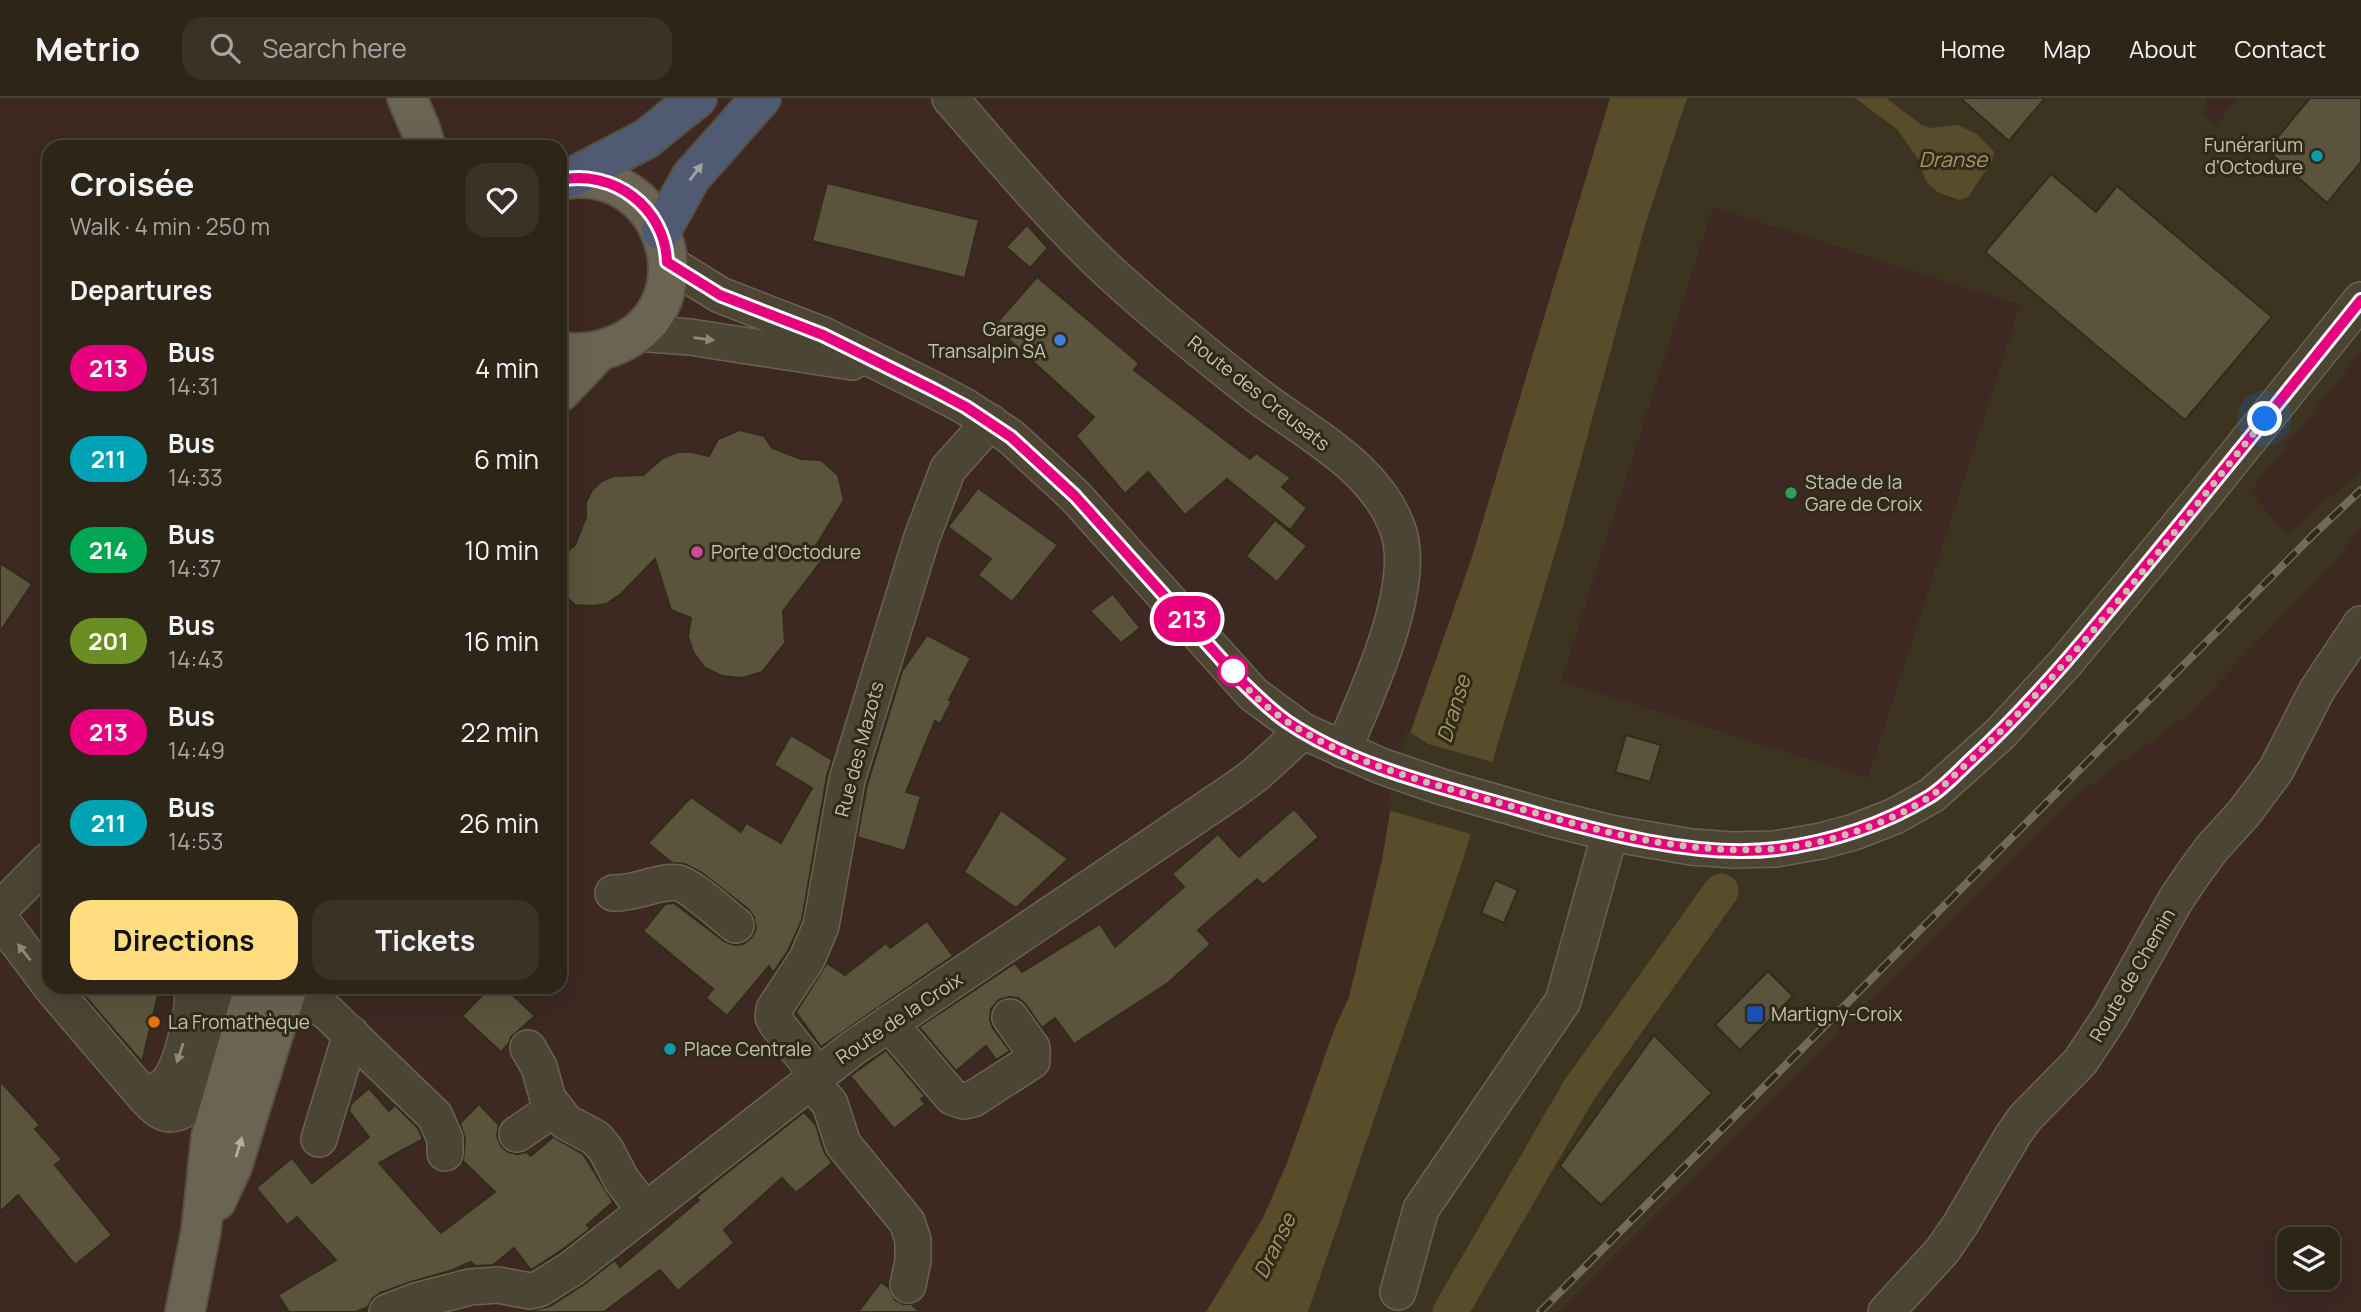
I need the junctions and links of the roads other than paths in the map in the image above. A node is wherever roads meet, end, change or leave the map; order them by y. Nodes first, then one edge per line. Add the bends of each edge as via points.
1 (697, 98) edge
2 (761, 98) edge
3 (950, 98) edge
4 (415, 130) edge
5 (439, 140) edge
6 (567, 178) edge
7 (567, 178) edge
8 (664, 247) junction
9 (2361, 300) edge
10 (636, 333) junction
11 (599, 351) junction
12 (567, 352) edge
13 (887, 367) junction
14 (567, 385) edge
15 (978, 415) junction
16 (2361, 624) edge
17 (1303, 731) junction
18 (1343, 750) junction
19 (1610, 833) junction
20 (42, 867) edge
21 (613, 893) dead end
22 (0, 909) edge
23 (0, 919) edge
24 (736, 925) dead end
25 (42, 975) edge
26 (57, 994) edge
27 (192, 994) edge
28 (225, 994) edge
29 (275, 994) edge
30 (290, 994) edge
31 (1010, 1017) dead end
32 (889, 1023) junction
33 (351, 1034) junction
34 (528, 1048) dead end
35 (814, 1077) junction
36 (145, 1097) junction
37 (555, 1108) junction
38 (517, 1134) dead end
39 (319, 1139) dead end
40 (445, 1153) dead end
41 (645, 1210) junction
42 (908, 1284) dead end
43 (1398, 1292) dead end
44 (514, 1301) edge
45 (186, 1312) edge
46 (387, 1312) edge
47 (1886, 1312) edge

1 - 6 highway via 646,139
8 -> 2 highway via 691,177
3 - 18 street, Route des Creusats via 1041,203 1114,276 1254,393 1343,458 1389,511 1399,534 1402,581 1382,650
4 - 5 main road
7 - 8 main road via 605,180 621,188 645,206
8 - 10 main road via 668,273 661,301
8 - 13 street via 720,295 813,331
9 - 19 street via 2067,661 2000,734 1932,795 1854,832 1775,849 1691,847
10 - 11 main road
10 -> 13 street
11 - 12 main road
11 - 14 main road
13 - 15 street
15 - 17 street via 1030,453 1075,496 1253,694
15 - 35 street, Rue des Mazots via 948,469 922,537 847,780 821,926 807,959 774,1009 773,1017
16 - 47 street, Route de Chemin via 2317,690 2276,770 2193,874 2080,1062 2025,1118 1942,1251
17 - 18 street
17 - 32 street, Route de la Croix via 1233,791
18 - 19 street via 1381,766
19 - 43 street via 1563,1001 1421,1209
20 - 22 street
21 - 24 street via 678,883
25 -> 23 street
26 - 36 street
27 -> 36 street via 192,1014 175,1070 168,1082
28 - 36 street via 191,1105 173,1115 163,1113
29 - 45 main road via 232,1167 201,1231
30 - 33 street via 327,1012
31 - 32 street via 1032,1048 1032,1061 964,1101 952,1097
32 - 35 street, Route de la Croix
33 - 39 street
33 - 40 street via 435,1115 445,1139
34 - 37 street
35 - 41 street, Route de la Croix
35 - 42 street via 830,1104 843,1144 907,1222 913,1240
37 - 38 street
37 - 41 street via 566,1122 596,1138
41 - 44 street, Route de la Croix via 550,1283
44 - 46 street via 498,1285 470,1287

